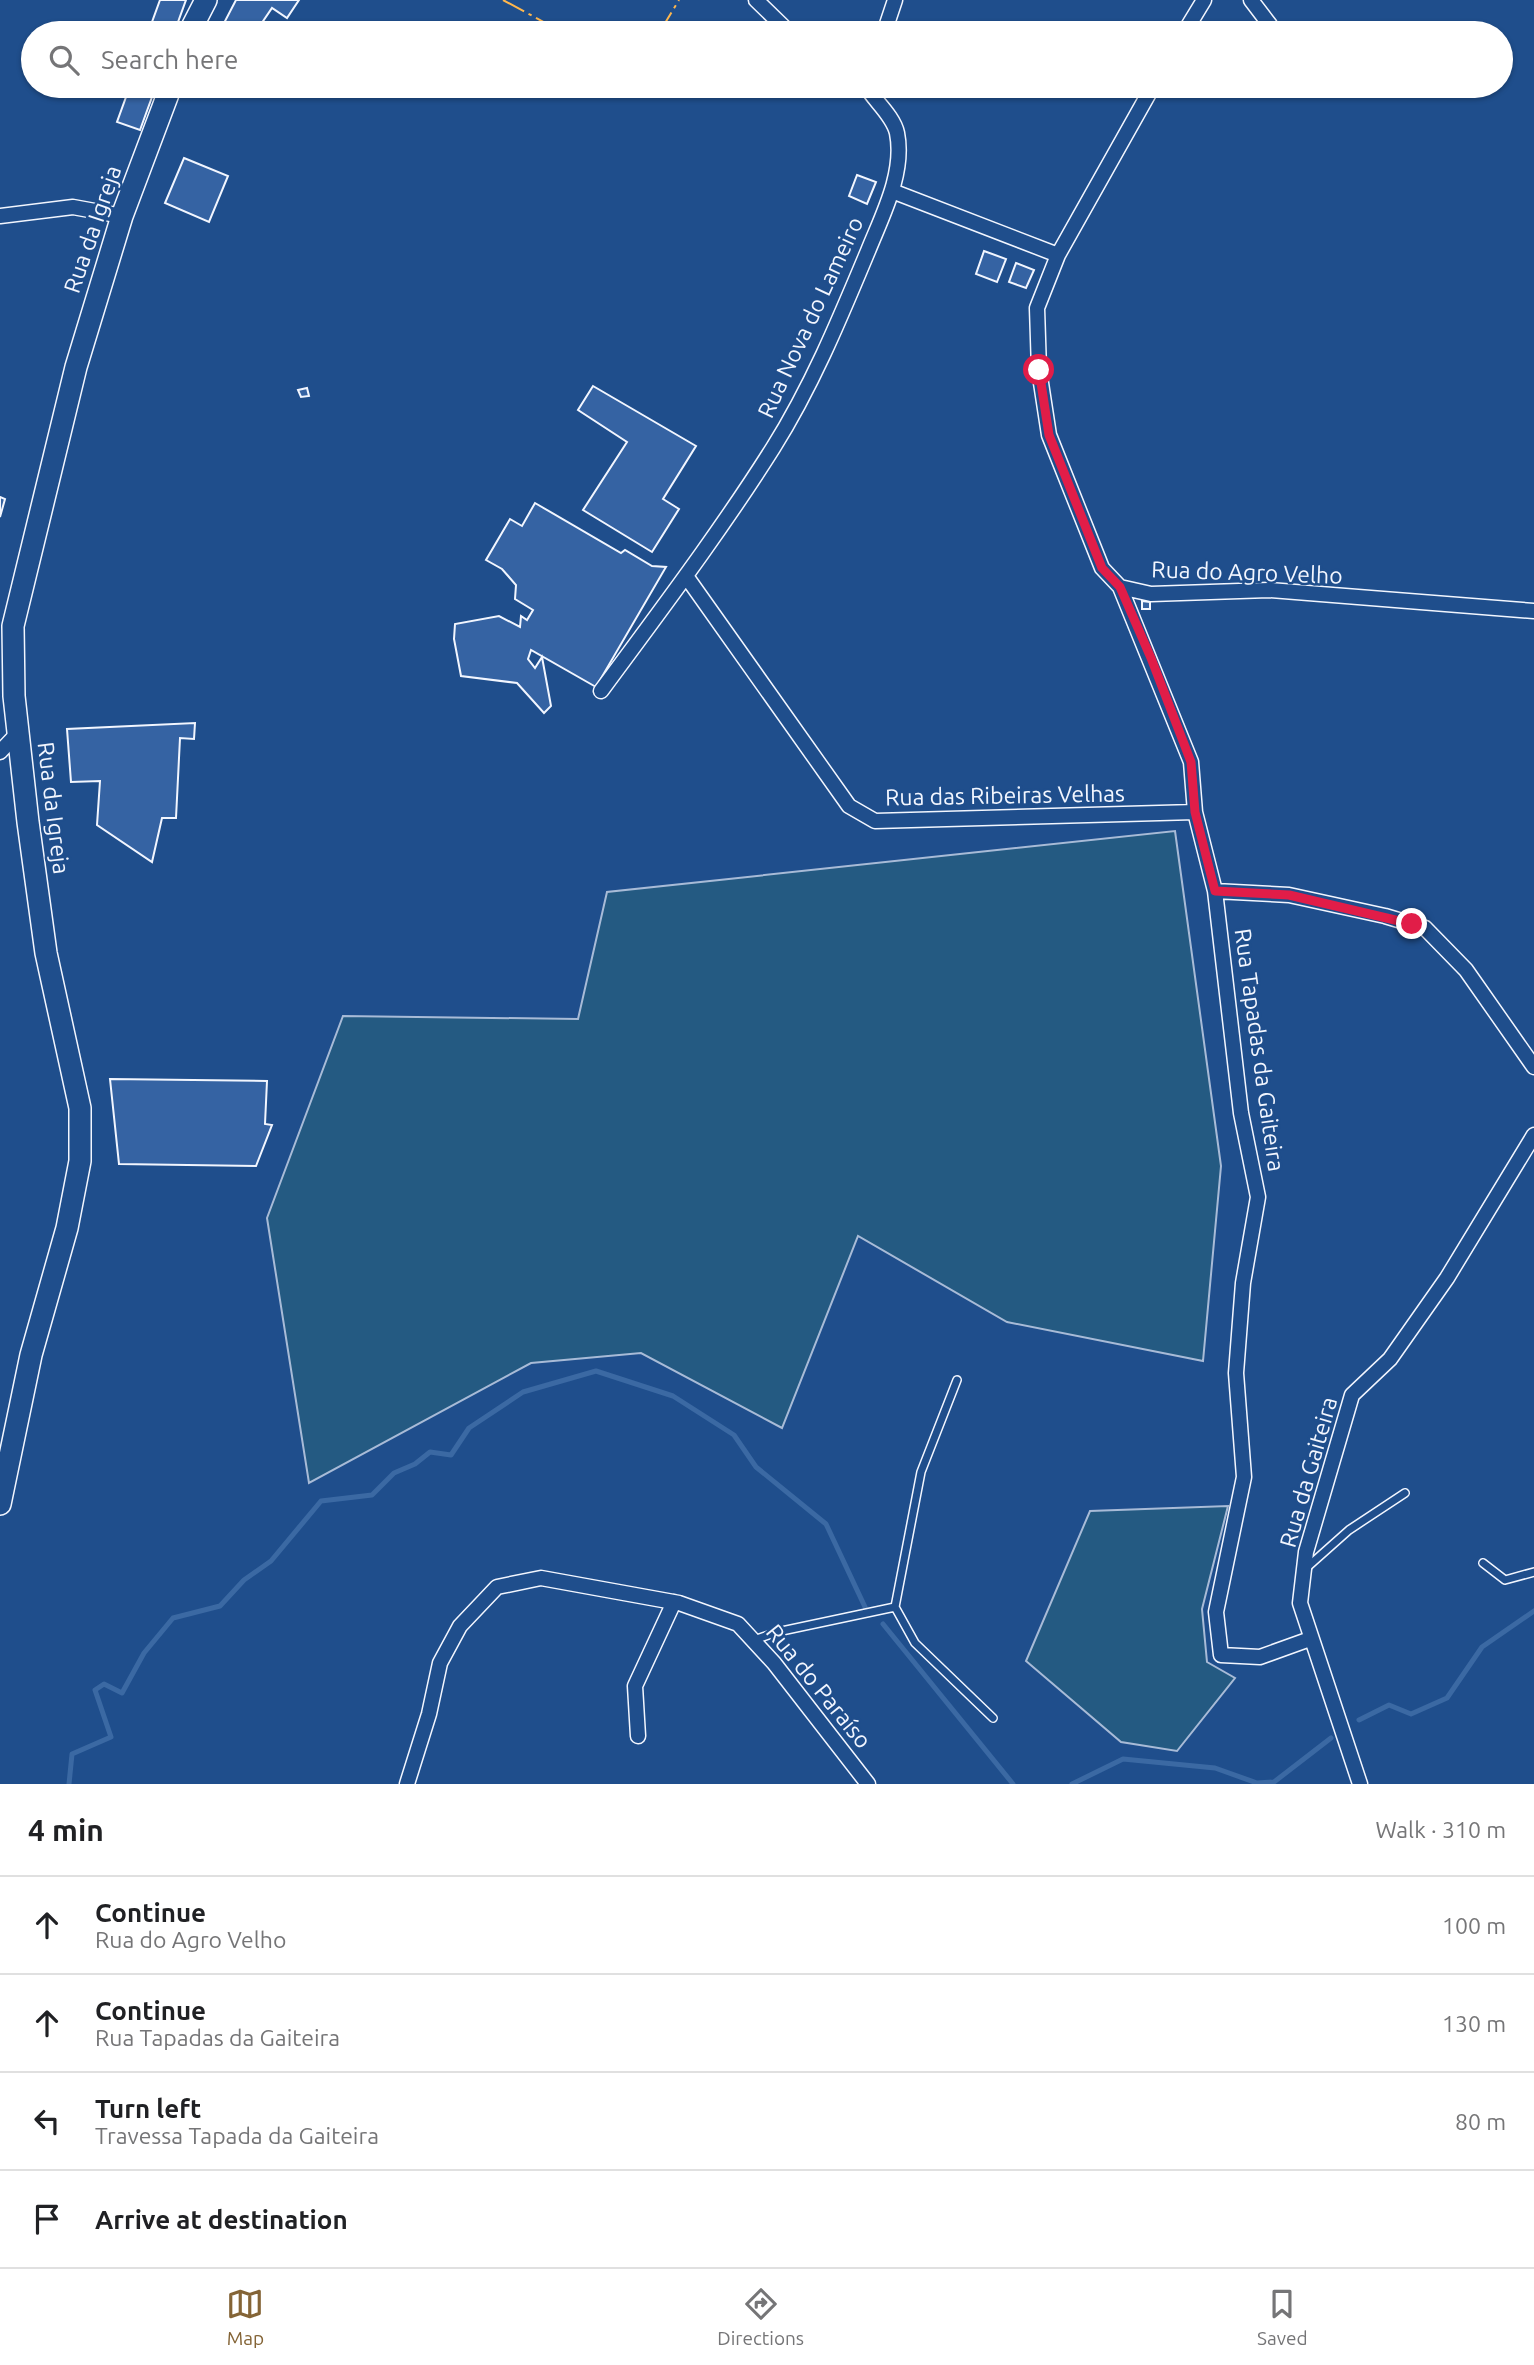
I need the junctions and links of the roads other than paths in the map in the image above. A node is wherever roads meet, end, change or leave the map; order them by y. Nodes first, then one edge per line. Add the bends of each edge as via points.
1 (206, 0) edge
2 (756, 0) edge
3 (895, 0) edge
4 (1204, 0) edge
5 (1251, 0) edge
6 (195, 21) edge
7 (778, 21) edge
8 (888, 21) edge
9 (1191, 21) edge
10 (1267, 21) edge
11 (166, 98) edge
12 (877, 98) edge
13 (1146, 98) edge
14 (892, 191) junction
15 (0, 216) edge
16 (122, 216) junction
17 (1058, 255) junction
18 (686, 576) junction
19 (1120, 587) junction
20 (1534, 611) edge
21 (601, 691) dead end
22 (18, 733) junction
23 (0, 752) edge
24 (1195, 812) junction
25 (1215, 891) junction
26 (1534, 1067) edge
27 (1534, 1135) edge
28 (957, 1380) dead end
29 (1405, 1493) dead end
30 (0, 1504) edge
31 (1483, 1563) dead end
32 (1304, 1571) junction
33 (1534, 1572) edge
34 (674, 1602) junction
35 (895, 1607) junction
36 (1310, 1639) junction
37 (753, 1641) junction
38 (993, 1718) dead end
39 (638, 1736) dead end
40 (407, 1784) edge
41 (869, 1784) edge
42 (1360, 1784) edge

1 - 6 main road
2 - 7 street
3 - 8 street
4 - 9 street
5 - 10 street
11 - 16 main road, Rua da Igreja
12 - 14 street, Rua Nova do Lameiro via 897,132
13 - 17 street, Rua do Agro Velho
14 - 17 street
14 - 18 street, Rua Nova do Lameiro via 817,368 774,446
15 - 16 street via 73,207
16 - 22 main road, Rua da Igreja via 76,366 13,626
17 - 19 street, Rua do Agro Velho via 1037,308 1039,370 1049,435 1102,568
18 - 21 street, Rua Nova do Lameiro
18 - 24 street, Rua das Ribeiras Velhas via 849,806 874,821
19 - 20 street, Rua do Agro Velho via 1151,594 1269,590
19 - 24 street, Rua Tapadas da Gaiteira via 1191,762
22 - 23 street
22 - 30 main road, Rua da Igreja via 46,953 80,1108 80,1161 67,1228 31,1355
24 - 25 street, Rua Tapadas da Gaiteira
25 - 26 street via 1289,895 1425,928 1466,970
25 - 36 street, Rua Tapadas da Gaiteira via 1241,1113 1258,1196 1243,1283 1236,1373 1244,1477 1216,1612 1221,1655 1260,1657
27 - 32 street, Rua da Gaiteira via 1447,1278 1390,1359 1352,1395
28 - 35 lane via 921,1472
29 - 32 lane via 1349,1531
31 - 33 lane via 1505,1580
32 - 36 street, Rua da Gaiteira via 1300,1604
34 - 37 street, Rua do Paraíso via 738,1624
34 - 39 street via 635,1686
34 - 40 street, Rua do Paraíso via 541,1578 496,1587 460,1626 440,1663
35 - 37 lane
35 - 38 lane via 915,1643
36 - 42 street, Rua da Gaiteira
37 - 41 street, Rua do Paraíso

